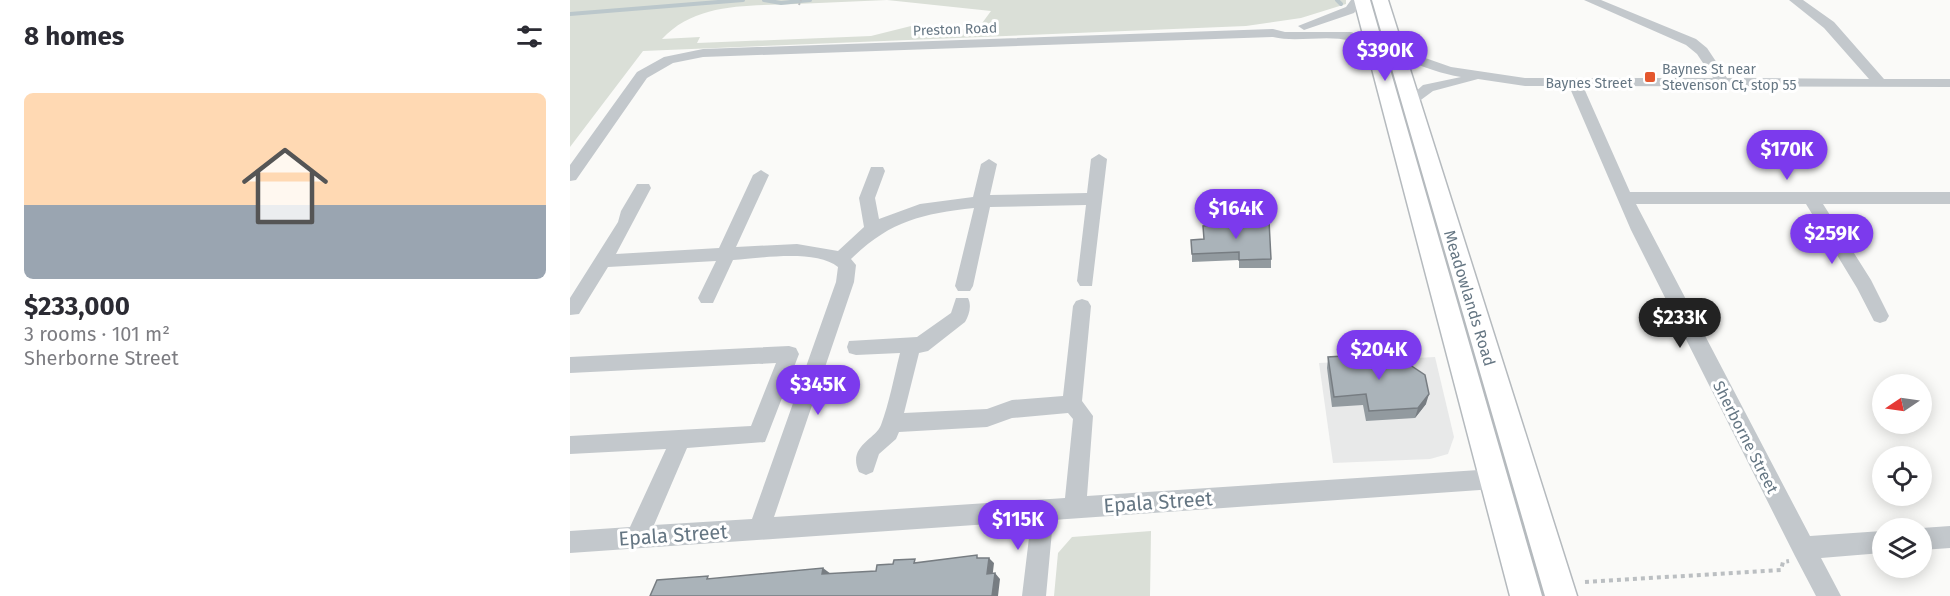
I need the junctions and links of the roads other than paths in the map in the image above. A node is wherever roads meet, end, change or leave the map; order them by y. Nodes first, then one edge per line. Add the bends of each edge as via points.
1 (1360, 0) edge
2 (1380, 0) edge
3 (1590, 0) edge
4 (1795, 0) edge
5 (1304, 26) junction
6 (1273, 33) junction
7 (1382, 42) junction
8 (1481, 76) junction
9 (1574, 82) junction
10 (1723, 83) junction
11 (1880, 83) junction
12 (1950, 83) edge
13 (1410, 103) junction
14 (1099, 159) dead end
15 (989, 164) dead end
16 (877, 171) dead end
17 (761, 175) dead end
18 (570, 176) edge
19 (643, 188) dead end
20 (1624, 198) junction
21 (1811, 198) junction
22 (1950, 198) edge
23 (1094, 199) junction
24 (980, 202) junction
25 (873, 230) junction
26 (723, 255) junction
27 (841, 258) junction
28 (603, 261) junction
29 (1086, 281) dead end
30 (707, 298) dead end
31 (1082, 306) dead end
32 (573, 309) dead end
33 (1880, 316) dead end
34 (912, 345) junction
35 (856, 347) dead end
36 (570, 365) edge
37 (1072, 404) junction
38 (890, 423) junction
39 (681, 439) junction
40 (570, 446) edge
41 (866, 465) dead end
42 (1494, 479) junction
43 (1075, 508) junction
44 (1043, 510) junction
45 (759, 529) junction
46 (637, 537) junction
47 (1950, 537) edge
48 (1932, 538) edge
49 (570, 542) edge
50 (1872, 543) edge
51 (1806, 552) junction
52 (1034, 596) edge
53 (1526, 596) edge
54 (1561, 596) edge
55 (1829, 596) edge

1 - 5 street via 1350,10
1 - 7 main road, Meadowlands Road
2 - 7 main road, Meadowlands Road
3 - 10 street via 1692,42
4 - 11 street via 1829,25
5 - 6 street, Preston Road
5 - 7 street, Preston Road via 1342,27
6 - 7 street, Preston Road via 1351,36
6 - 18 street, Preston Road via 703,53 669,60 642,75
7 - 8 street, Baynes Street via 1449,71
7 - 13 main road, Meadowlands Road
7 - 42 main road, Meadowlands Road
8 - 9 street, Baynes Street via 1525,82
8 - 13 street via 1428,88
9 - 10 street, Baynes Street
9 - 20 street, Sherborne Street
10 - 11 street, Baynes Street
11 - 12 street, Baynes Street
13 - 54 main road, Meadowlands Road
14 - 23 street
15 - 24 street
16 - 25 street via 867,198
17 - 26 street
19 - 28 street
20 - 21 street
20 - 51 street, Sherborne Street
21 - 22 street
21 - 33 street
23 - 24 street
23 - 29 street
24 - 25 street via 946,204
24 - 34 street via 982,209 959,317 921,345
25 - 27 street
26 - 27 street via 797,250
26 - 28 street
26 - 30 street via 725,262
27 - 45 street via 847,266 842,291
28 - 32 street
31 - 37 street
34 - 35 street
34 - 38 street
36 - 39 street via 789,354 758,435
37 - 38 street via 1012,409 987,418
37 - 43 street via 1083,416
38 - 41 street via 889,432 870,449
39 - 40 street
39 - 46 street
42 - 43 street, Epala Street
42 - 53 main road, Meadowlands Road
43 - 44 street, Epala Street
44 - 45 street, Epala Street
44 - 52 street
45 - 46 street, Epala Street
46 - 49 street, Epala Street
47 - 48 street
50 - 51 street
51 - 55 street, Sherborne Street

